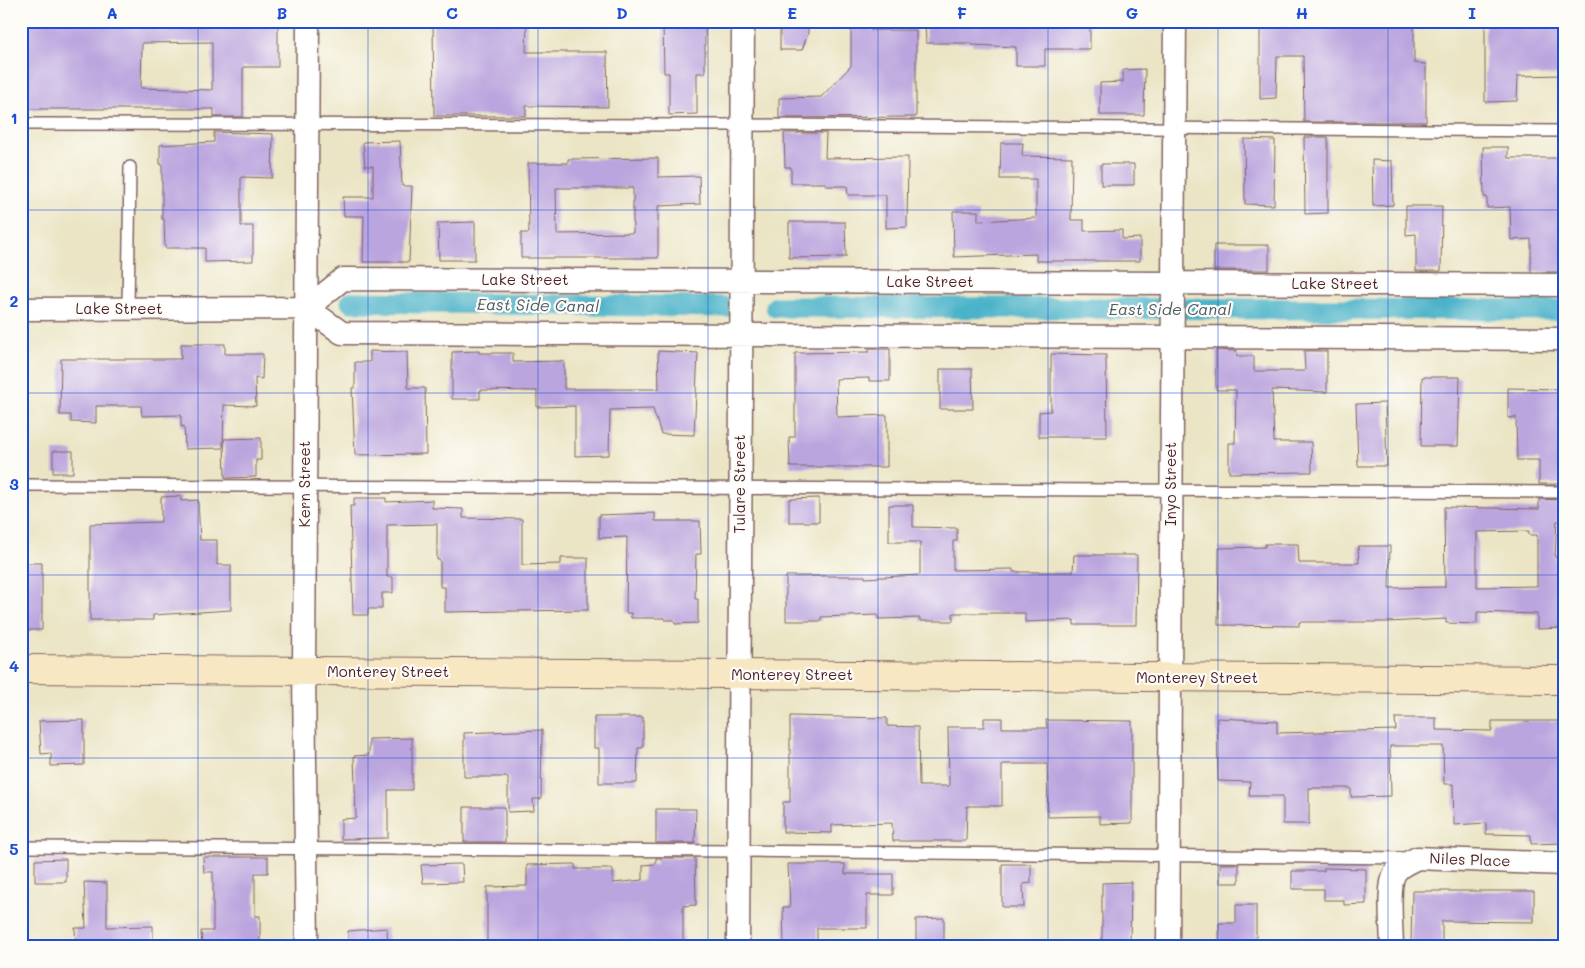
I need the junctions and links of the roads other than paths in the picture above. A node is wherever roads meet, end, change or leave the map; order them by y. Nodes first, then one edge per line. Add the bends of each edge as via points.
1 (308, 21) edge
2 (743, 21) edge
3 (1175, 21) edge
4 (21, 124) edge
5 (307, 125) junction
6 (742, 125) junction
7 (1174, 129) junction
8 (1564, 131) edge
9 (130, 167) dead end
10 (742, 281) junction
11 (1173, 283) junction
12 (1564, 285) edge
13 (307, 308) junction
14 (21, 309) edge
15 (128, 309) junction
16 (741, 335) junction
17 (1173, 337) junction
18 (1564, 340) edge
19 (21, 485) edge
20 (305, 486) junction
21 (740, 488) junction
22 (1171, 490) junction
23 (1564, 492) edge
24 (21, 669) edge
25 (304, 671) junction
26 (739, 675) junction
27 (1170, 677) junction
28 (1564, 680) edge
29 (21, 847) edge
30 (308, 850) junction
31 (738, 851) junction
32 (1168, 854) junction
33 (1417, 858) junction
34 (1564, 864) edge
35 (308, 947) edge
36 (738, 947) edge
37 (1168, 947) edge
38 (1392, 947) edge

1 - 5 street, Kern Street
2 - 6 street, Tulare Street
3 - 7 street, Inyo Street
4 - 5 lane
5 - 6 lane
5 - 13 street, Kern Street
6 - 7 lane
6 - 10 street, Tulare Street
7 - 8 lane
7 - 11 street, Inyo Street
9 - 15 lane
10 - 11 street, Lake Street
10 - 13 street, Lake Street via 343,279
10 - 16 street, Tulare Street
11 - 12 street, Lake Street
11 - 17 street, Inyo Street
13 - 15 street, Lake Street
13 - 16 street via 342,333
13 - 20 street, Kern Street
14 - 15 street, Lake Street
16 - 17 street
16 - 21 street, Tulare Street
17 - 18 street
17 - 22 street, Inyo Street
19 - 20 lane
20 - 21 lane
20 - 25 street, Kern Street
21 - 22 lane
21 - 26 street, Tulare Street
22 - 23 lane
22 - 27 street, Inyo Street
24 - 25 main road, Monterey Street
25 - 26 main road, Monterey Street
25 - 30 street, Kern Street
26 - 27 main road, Monterey Street
26 - 31 street, Tulare Street
27 - 28 main road, Monterey Street
27 - 32 street, Inyo Street
29 - 30 lane
30 - 31 lane
30 - 35 street, Kern Street
31 - 32 lane
31 - 36 street, Tulare Street
32 - 33 lane
32 - 37 street, Inyo Street
33 - 34 street, Niles Place
33 - 38 street, Niles Place via 1394,874

